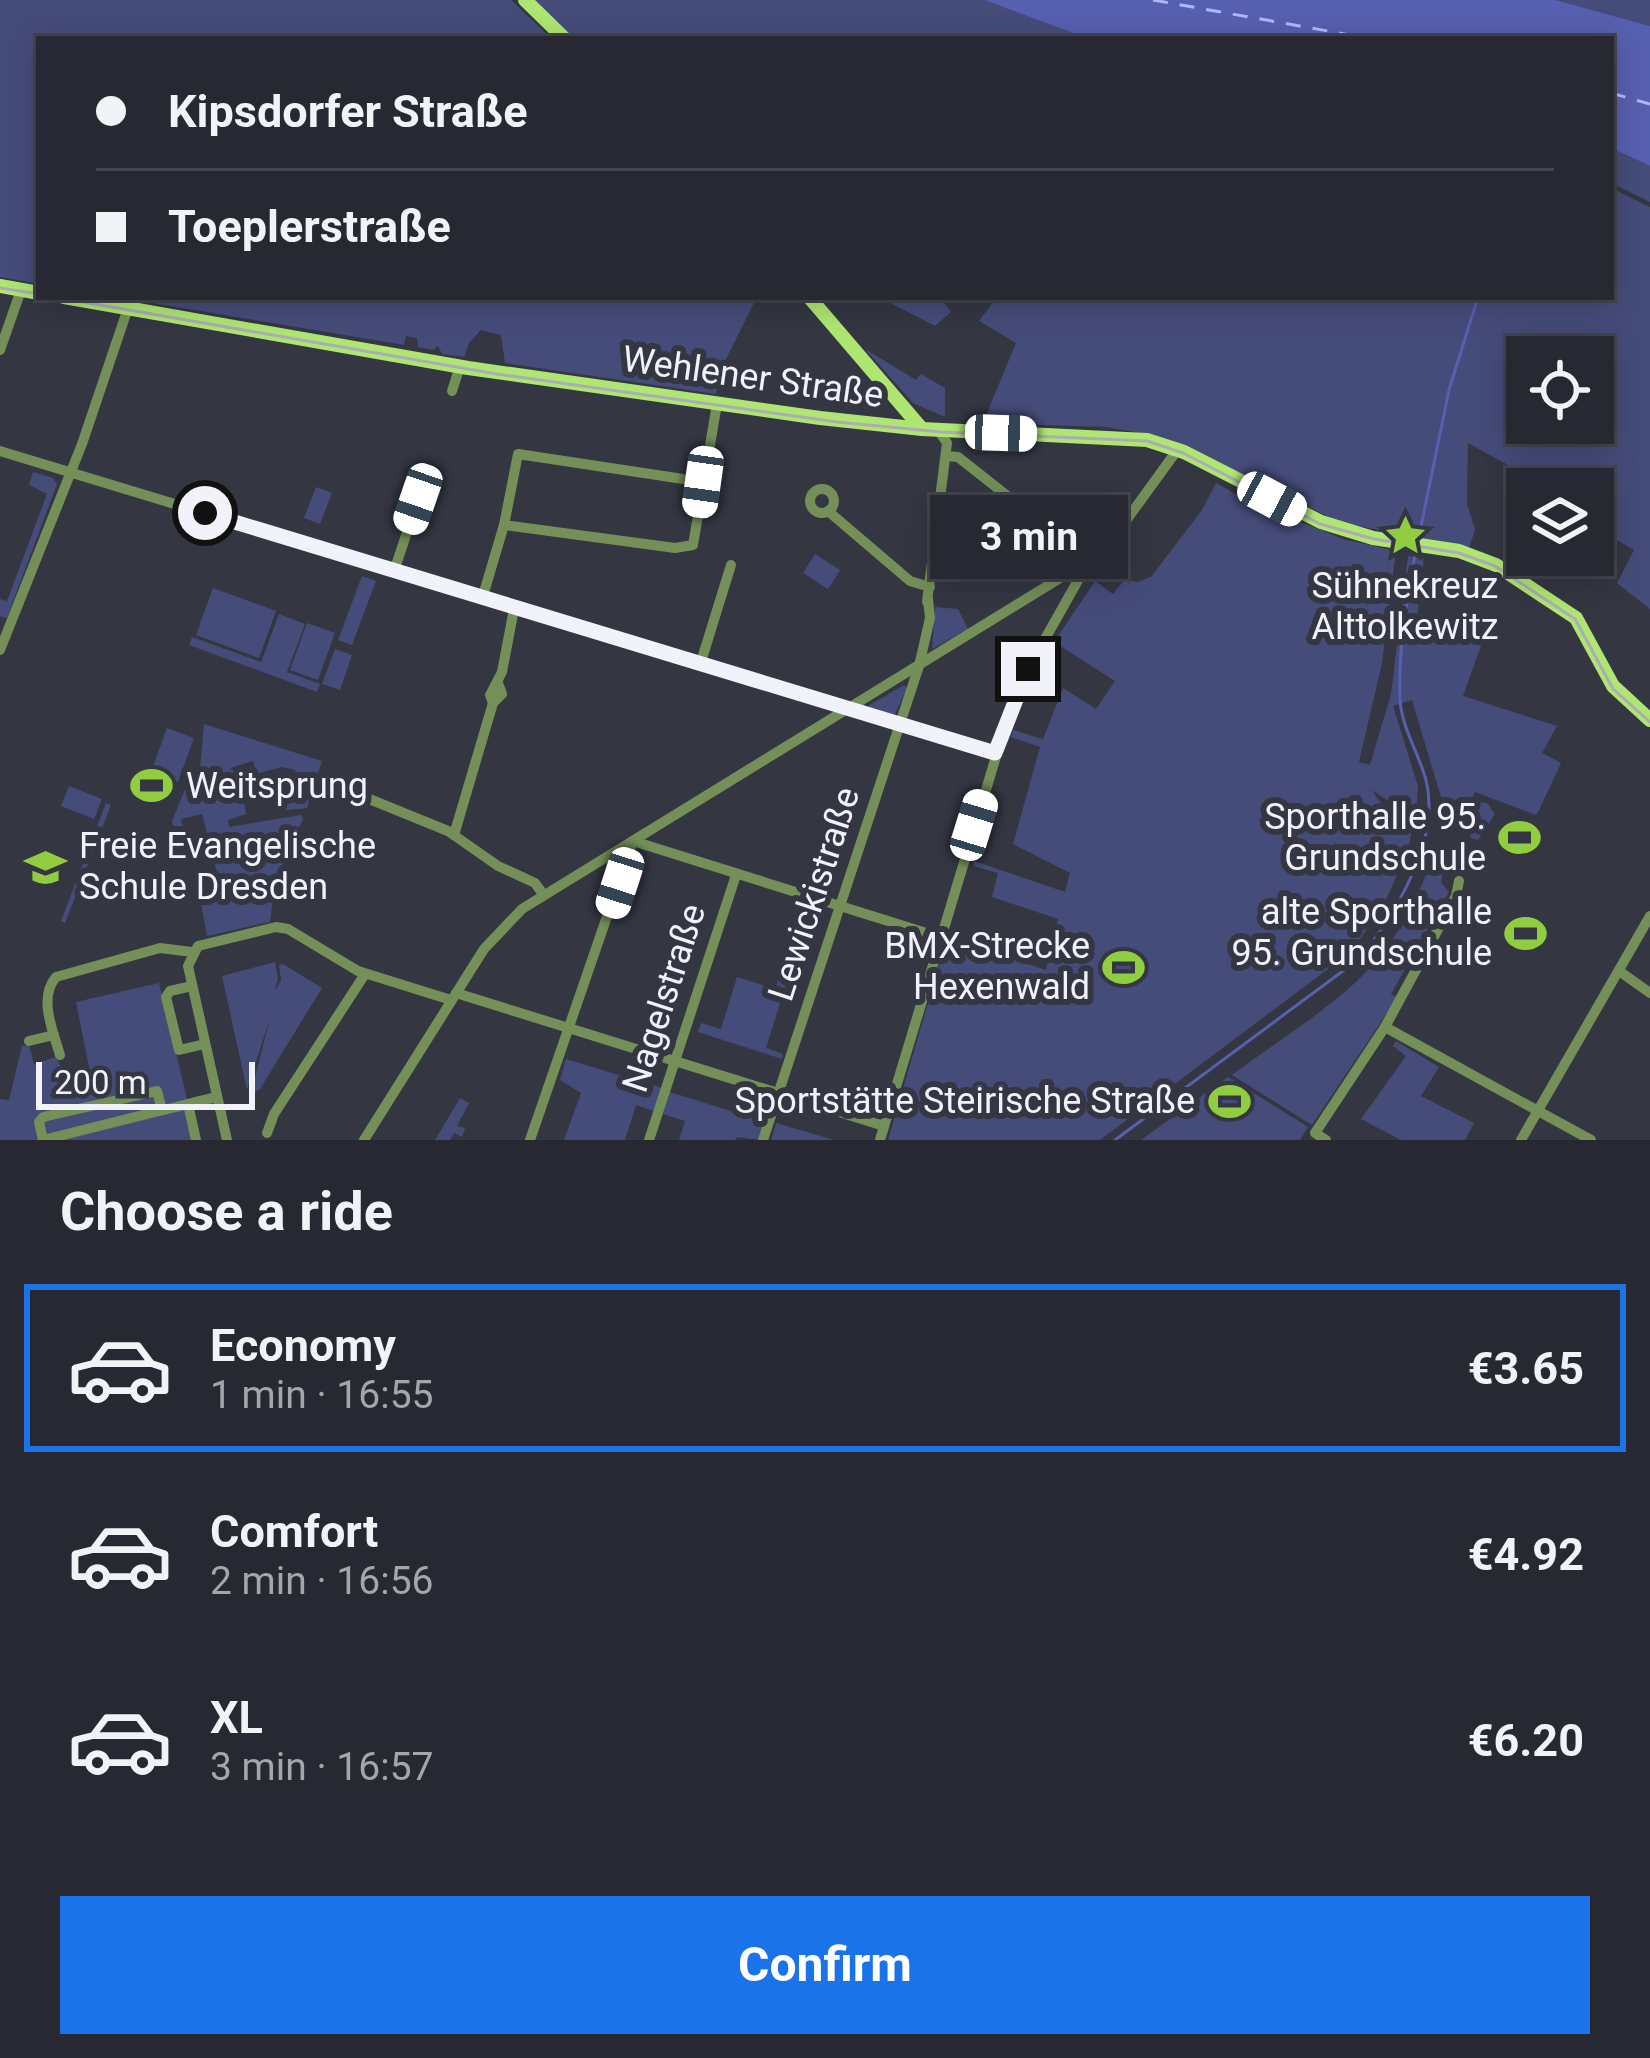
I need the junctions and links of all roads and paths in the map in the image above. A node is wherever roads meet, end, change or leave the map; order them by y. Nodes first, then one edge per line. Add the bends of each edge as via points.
1 (525, 0) edge
2 (562, 36) edge
3 (0, 286) edge
4 (21, 290) junction
5 (36, 292) edge
6 (81, 300) edge
7 (812, 300) edge
8 (128, 308) junction
9 (0, 350) edge
10 (460, 366) junction
11 (452, 391) dead end
12 (717, 404) junction
13 (930, 430) junction
14 (1178, 449) junction
15 (0, 452) edge
16 (946, 456) junction
17 (67, 473) junction
18 (426, 476) dead end
19 (703, 482) junction
20 (828, 511) dead end
21 (504, 525) junction
22 (1090, 561) junction
23 (731, 565) dead end
24 (394, 571) junction
25 (929, 593) junction
26 (482, 599) junction
27 (514, 609) junction
28 (1, 649) edge
29 (700, 665) junction
30 (920, 666) junction
31 (849, 710) junction
32 (1650, 720) edge
33 (900, 725) junction
34 (995, 753) junction
35 (357, 794) dead end
36 (454, 835) junction
37 (633, 841) junction
38 (736, 874) junction
39 (1459, 881) dead end
40 (543, 894) junction
41 (841, 906) junction
42 (1650, 916) edge
43 (939, 937) junction
44 (192, 952) junction
45 (1619, 970) junction
46 (365, 974) junction
47 (192, 986) junction
48 (1650, 992) edge
49 (454, 996) junction
50 (1385, 1028) junction
51 (571, 1029) junction
52 (54, 1035) junction
53 (28, 1041) dead end
54 (205, 1044) junction
55 (60, 1055) dead end
56 (676, 1060) junction
57 (779, 1092) junction
58 (217, 1097) junction
59 (188, 1104) junction
60 (162, 1111) junction
61 (1538, 1111) junction
62 (884, 1126) junction
63 (267, 1133) dead end
64 (1321, 1137) edge
65 (196, 1140) edge
66 (227, 1140) edge
67 (364, 1140) edge
68 (530, 1140) edge
69 (649, 1140) edge
70 (764, 1140) edge
71 (880, 1140) edge
72 (1521, 1140) edge
73 (1592, 1140) edge

1 - 2 main road
3 - 4 main road
4 - 5 main road
4 - 9 street
6 - 8 main road, Wehlener Straße
7 - 13 main road
8 - 10 main road, Wehlener Straße
8 - 17 street
10 - 11 street
10 - 12 main road, Wehlener Straße
12 - 13 main road, Wehlener Straße
12 - 19 street
13 - 14 main road, Wehlener Straße via 1126,437
13 - 16 street via 947,442
14 - 22 street
14 - 32 main road, Wehlener Straße via 1321,522 1478,557 1563,606 1586,631 1613,686
15 - 17 street
16 - 22 street
16 - 25 street, Lewickistraße
17 - 24 street
17 - 28 street
18 - 24 street
19 - 21 street via 695,541 686,549
19 - 21 street via 518,454
20 - 25 street
21 - 26 street
22 - 30 street
22 - 34 street via 1041,643
23 - 29 street
24 - 26 street
25 - 30 street, Lewickistraße
26 - 27 street
27 - 29 street
27 - 36 street via 502,694
29 - 31 street
30 - 31 street
30 - 33 street, Lewickistraße
31 - 33 street
31 - 37 street
33 - 34 street
33 - 41 street, Lewickistraße
34 - 43 street
35 - 36 street
36 - 40 street
37 - 38 street
37 - 40 street
37 - 51 street
38 - 41 street
38 - 56 street, Nagelstraße
39 - 50 street
40 - 49 street via 494,935
41 - 43 street
41 - 57 street, Lewickistraße
42 - 45 street
43 - 62 street
44 - 46 street via 276,927
44 - 47 street
44 - 52 street via 160,949 62,974 46,990
45 - 48 street
45 - 61 street
46 - 49 street
46 - 63 street
47 - 54 street
47 - 54 street via 166,998 179,1050
49 - 51 street
49 - 67 street
50 - 61 street
50 - 64 street
51 - 56 street
51 - 68 street
52 - 53 street
52 - 55 street
54 - 58 street
56 - 57 street
56 - 69 street, Nagelstraße
57 - 62 street
57 - 70 street, Lewickistraße
58 - 59 street
58 - 66 street
59 - 60 street
59 - 65 street
60 - 60 street via 157,1091 39,1122 43,1140
61 - 72 street
61 - 73 street
62 - 71 street

